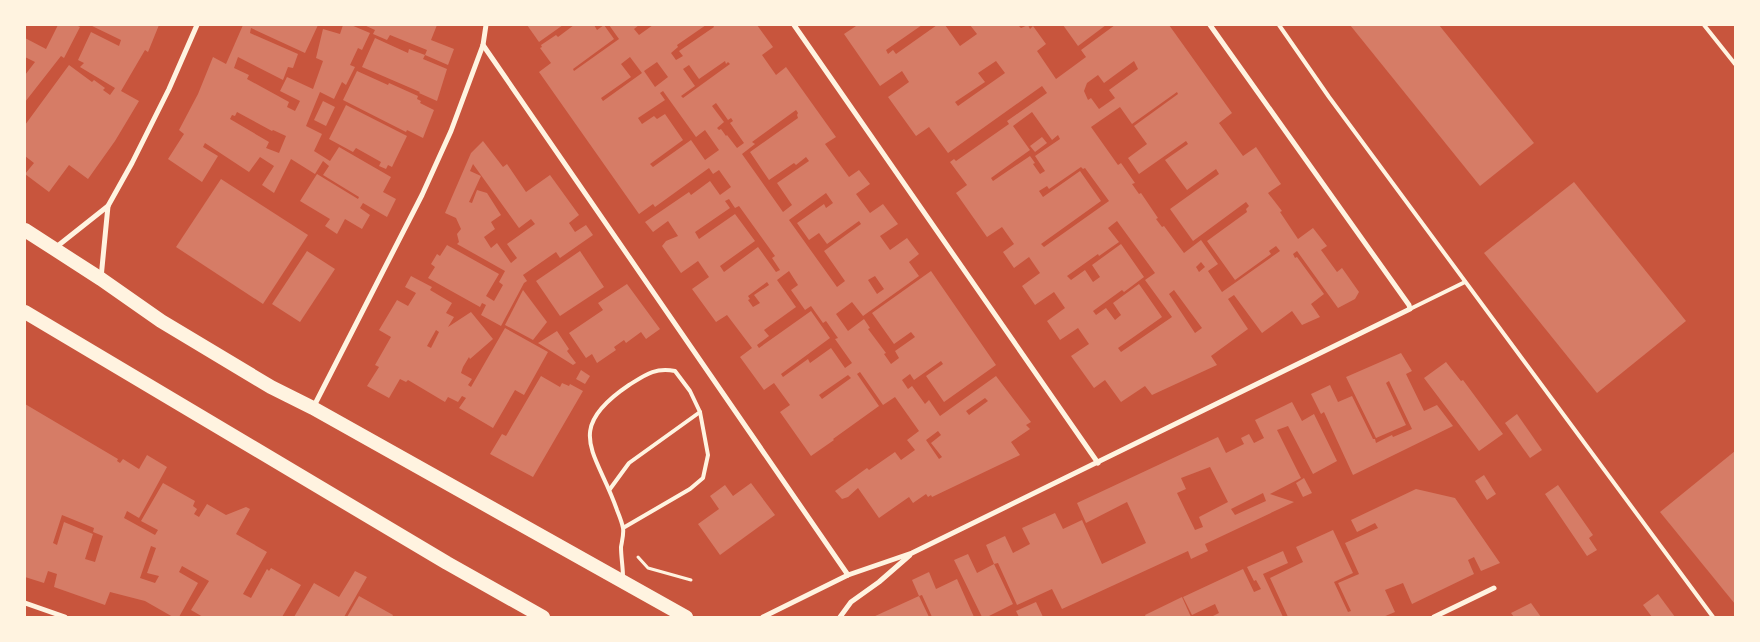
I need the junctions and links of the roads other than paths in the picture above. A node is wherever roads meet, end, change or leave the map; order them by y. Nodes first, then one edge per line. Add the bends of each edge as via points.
1 (196, 25) edge
2 (486, 25) edge
3 (794, 25) edge
4 (1210, 25) edge
5 (1279, 25) edge
6 (1704, 25) edge
7 (483, 45) junction
8 (1735, 64) edge
9 (108, 206) junction
10 (25, 230) edge
11 (54, 249) junction
12 (101, 279) junction
13 (1465, 282) junction
14 (1410, 309) junction
15 (25, 312) edge
16 (313, 408) junction
17 (700, 412) junction
18 (1098, 462) junction
19 (610, 489) junction
20 (624, 528) junction
21 (912, 553) junction
22 (848, 575) junction
23 (624, 582) junction
24 (1494, 588) dead end
25 (25, 603) edge
26 (65, 617) edge
27 (543, 617) edge
28 (686, 617) edge
29 (763, 617) edge
30 (840, 617) edge
31 (1434, 617) edge
32 (1713, 617) edge

1 - 9 street via 169,89
2 - 7 street
3 - 18 street
4 - 14 street
5 - 13 lane via 1328,97
6 - 8 lane
7 - 16 street via 433,171
7 - 22 street
9 - 11 street
9 - 12 street
10 - 11 highway
11 - 12 highway
12 - 16 highway via 161,321 271,387
13 - 14 lane
13 - 32 lane
14 - 18 street
15 - 27 highway
16 - 23 highway
17 - 19 lane via 629,463
17 - 19 lane via 675,371 661,368 640,378 601,408 592,422 589,438 596,462
17 - 20 lane via 708,454 703,478
18 - 21 street
19 - 20 lane
20 - 23 lane via 621,548
21 - 22 street
21 - 30 street via 851,602
22 - 29 street
23 - 28 highway
24 - 31 street
25 - 26 street

